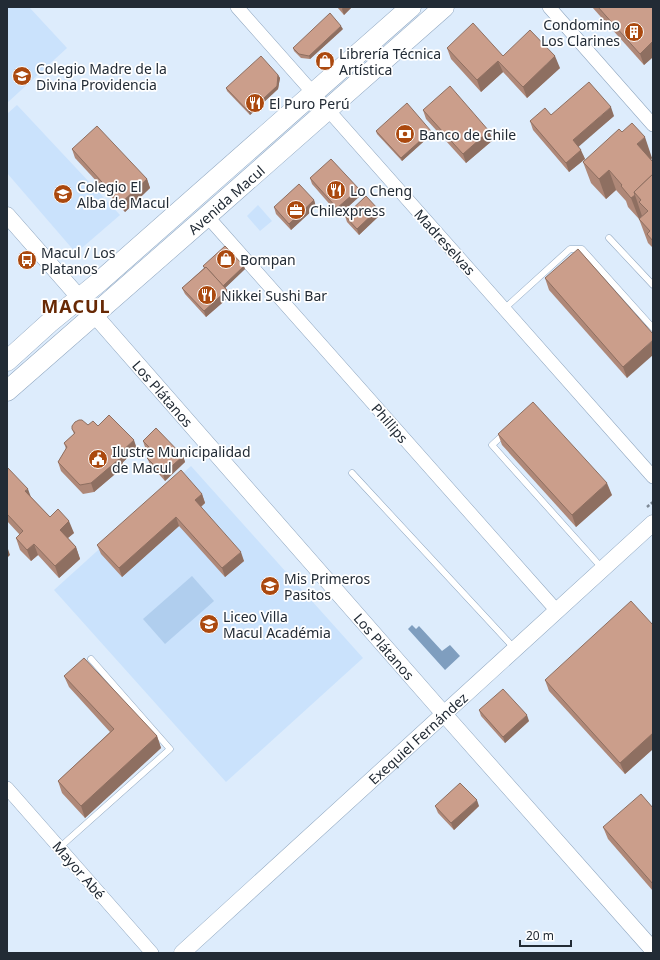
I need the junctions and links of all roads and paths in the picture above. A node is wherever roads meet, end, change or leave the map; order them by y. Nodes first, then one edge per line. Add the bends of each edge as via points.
1 (237, 7) edge
2 (411, 7) edge
3 (444, 7) edge
4 (549, 7) edge
5 (314, 93) junction
6 (328, 109) junction
7 (653, 125) edge
8 (7, 215) edge
9 (208, 216) junction
10 (610, 238) dead end
11 (653, 285) edge
12 (80, 297) junction
13 (504, 309) junction
14 (95, 314) junction
15 (653, 328) edge
16 (7, 361) edge
17 (7, 391) edge
18 (509, 430) edge
19 (352, 473) dead end
20 (653, 477) edge
21 (653, 523) edge
22 (603, 569) junction
23 (557, 611) junction
24 (515, 649) junction
25 (91, 659) dead end
26 (444, 714) junction
27 (7, 788) edge
28 (59, 848) junction
29 (653, 950) edge
30 (152, 953) edge
31 (182, 953) edge

1 - 5 street, Madreselvas
2 - 5 main road, Avenida Macul
3 - 6 main road, Avenida Macul
4 - 7 street
5 - 6 street, Madreselvas
5 - 12 main road, Avenida Macul
6 - 9 main road, Avenida Macul
6 - 13 street, Madreselvas
8 - 12 street, Los Plátanos
9 - 14 main road, Avenida Macul
9 - 23 street, Phillips
10 - 11 lane
12 - 14 street, Los Plátanos
12 - 16 main road, Avenida Macul
13 - 15 lane via 570,249 582,249
13 - 20 street, Madreselvas
14 - 17 main road, Avenida Macul
14 - 26 street, Los Plátanos
18 - 22 lane via 492,445
19 - 24 lane
21 - 22 street, Exequiel Fernández
22 - 23 street, Exequiel Fernández
23 - 24 street, Exequiel Fernández
24 - 26 street, Exequiel Fernández
25 - 28 lane via 170,749
26 - 29 street, Los Plátanos
26 - 31 street, Exequiel Fernández
27 - 28 street, Mayor Abé
28 - 30 street, Mayor Abé

